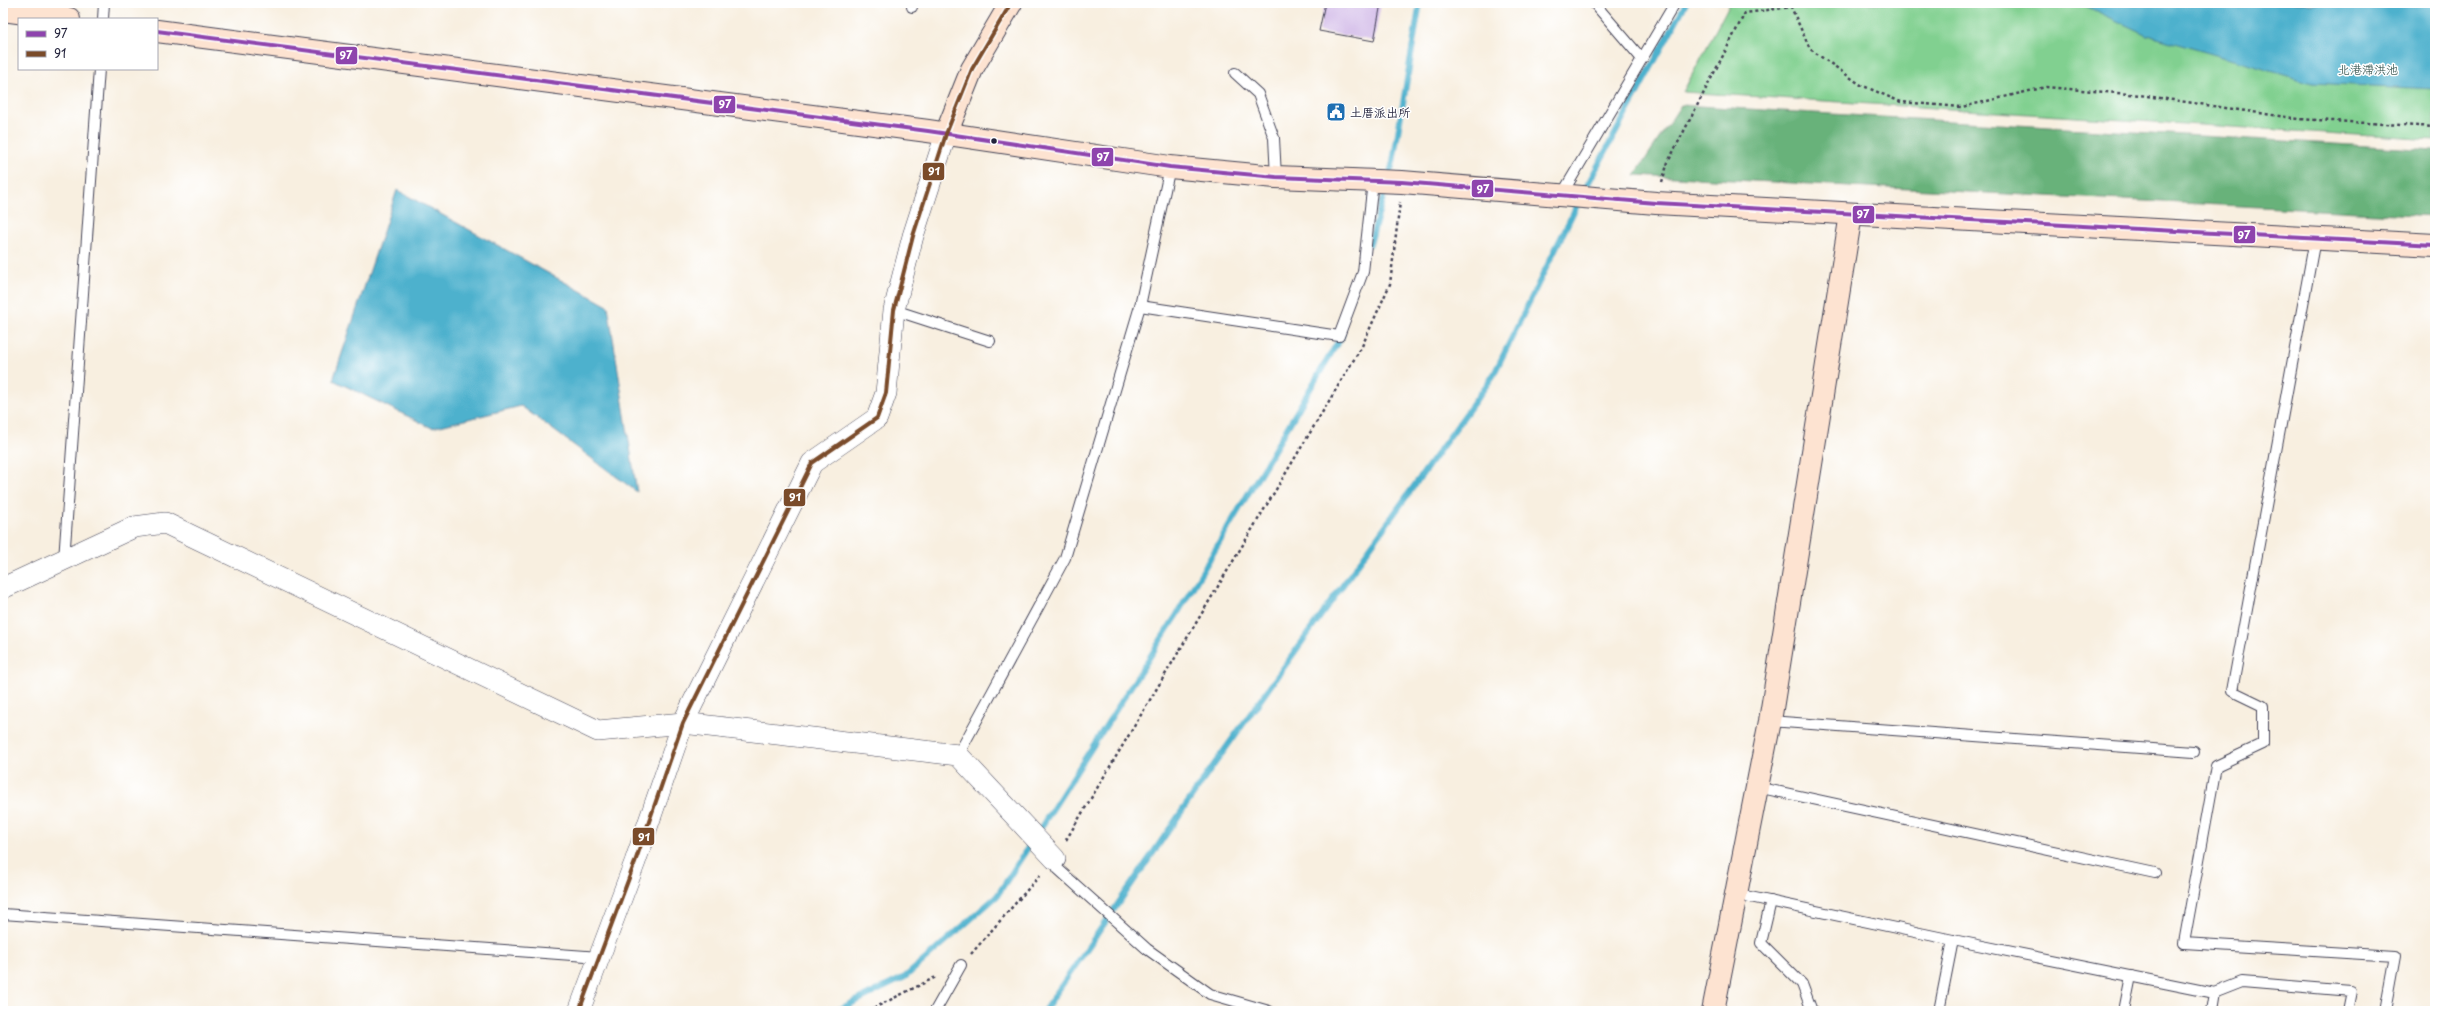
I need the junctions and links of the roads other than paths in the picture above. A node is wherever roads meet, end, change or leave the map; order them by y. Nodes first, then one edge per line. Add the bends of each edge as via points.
1 (104, 3) edge
2 (1011, 3) edge
3 (1594, 3) edge
4 (1675, 3) edge
5 (3, 10) edge
6 (62, 18) edge
7 (103, 18) edge
8 (158, 30) edge
9 (1642, 59) junction
10 (99, 70) edge
11 (1235, 73) dead end
12 (946, 134) junction
13 (1170, 167) junction
14 (1276, 177) junction
15 (1372, 181) junction
16 (1562, 194) junction
17 (1851, 214) junction
18 (2315, 239) junction
19 (2435, 245) edge
20 (1140, 306) junction
21 (894, 310) junction
22 (990, 341) dead end
23 (64, 560) junction
24 (3, 588) edge
25 (1770, 722) junction
26 (683, 723) junction
27 (2194, 752) dead end
28 (958, 755) junction
29 (1757, 787) junction
30 (1055, 859) joint
31 (2155, 873) dead end
32 (1736, 894) junction
33 (1771, 901) junction
34 (3, 914) edge
35 (1953, 940) junction
36 (600, 957) junction
37 (961, 965) road end
38 (2131, 976) junction
39 (2214, 992) junction
40 (579, 1011) edge
41 (935, 1011) edge
42 (1269, 1011) edge
43 (1713, 1011) edge
44 (1812, 1011) edge
45 (1939, 1011) edge
46 (2124, 1011) edge
47 (2210, 1011) edge
48 (2348, 1011) edge
49 (2385, 1011) edge

1 - 7 lane
2 - 12 main road via 972,69
3 - 9 lane
4 - 9 lane
5 - 6 main road
8 - 12 main road
9 - 16 lane
10 - 23 lane
11 - 14 lane via 1258,94 1274,138
12 - 13 main road
12 - 21 street via 913,236
13 - 14 main road
13 - 20 lane
14 - 15 main road
15 - 16 main road
15 - 20 lane via 1363,272 1339,336
16 - 17 main road via 1656,203
17 - 18 main road
17 - 25 main road
18 - 19 main road
18 - 49 lane via 2232,691 2263,706 2263,744 2216,766 2184,943 2395,956
20 - 28 lane via 1065,558
21 - 22 lane
21 - 26 street via 886,393 877,418 812,463
23 - 24 street
23 - 26 street via 134,527 165,523 598,731
25 - 27 lane
25 - 29 main road
26 - 28 street
26 - 36 street
28 - 30 street
29 - 31 lane
29 - 32 main road
30 - 42 lane via 1058,869 1147,949 1210,994
32 - 33 lane
32 - 43 main road
33 - 35 lane
33 - 44 lane via 1760,943 1802,984
34 - 36 lane
35 - 38 lane
35 - 45 lane
36 - 40 street
37 - 41 lane
38 - 39 lane
38 - 46 lane
39 - 47 lane
39 - 48 lane via 2242,982 2351,991

